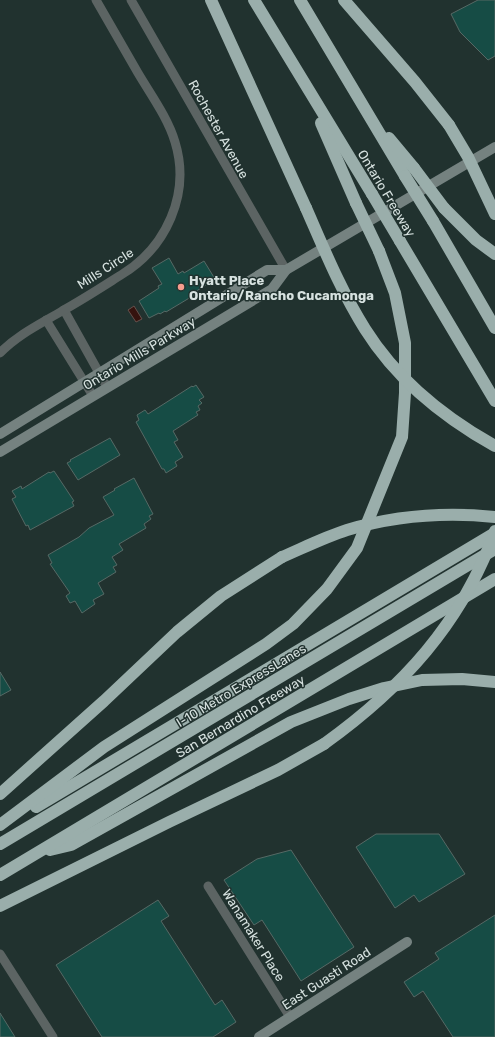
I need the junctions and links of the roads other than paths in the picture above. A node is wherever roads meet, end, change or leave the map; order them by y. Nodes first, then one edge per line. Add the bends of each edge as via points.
1 (96, 0) edge
2 (131, 0) edge
3 (211, 0) edge
4 (254, 0) edge
5 (300, 0) edge
6 (344, 0) edge
7 (301, 80) junction
8 (495, 147) edge
9 (409, 172) junction
10 (495, 214) edge
11 (495, 254) edge
12 (286, 270) junction
13 (64, 310) junction
14 (46, 320) junction
15 (495, 328) edge
16 (0, 354) edge
17 (100, 374) junction
18 (86, 383) junction
19 (107, 387) junction
20 (93, 396) junction
21 (495, 401) edge
22 (0, 434) edge
23 (495, 446) edge
24 (0, 452) edge
25 (495, 517) edge
26 (495, 532) edge
27 (495, 549) edge
28 (495, 579) edge
29 (495, 682) edge
30 (0, 794) edge
31 (0, 825) edge
32 (0, 828) edge
33 (0, 844) edge
34 (37, 853) junction
35 (0, 875) edge
36 (208, 886) dead end
37 (0, 906) edge
38 (407, 942) dead end
39 (0, 954) edge
40 (290, 1017) junction
41 (53, 1037) edge
42 (259, 1037) edge

1 - 13 street, Mills Circle via 175,141 179,187 172,216 151,251 123,274
2 - 12 street, Rochester Avenue
3 - 23 highway, bridge via 348,299 365,330 412,387 438,410
4 - 7 highway, Ontario Freeway
5 - 9 highway, Ontario Freeway via 364,107
6 - 10 highway, bridge via 449,125 468,157
7 - 21 highway, Ontario Freeway, bridge
7 - 31 highway, bridge via 379,251 395,293 405,343 406,394 402,438 356,548 327,589 293,624 266,644 104,747
8 - 12 main road, Ontario Mills Parkway
9 - 11 highway, bridge via 476,240
9 - 15 highway, Ontario Freeway, bridge via 433,221
12 - 17 main road, Ontario Mills Parkway via 267,270
12 - 19 main road, Ontario Mills Parkway via 272,289
13 - 14 street, Mills Circle
13 - 17 street
14 - 16 street, Mills Circle via 18,338
14 - 18 street
17 - 18 main road, Ontario Mills Parkway
17 - 19 street
18 - 20 street
18 - 22 main road, Ontario Mills Parkway
19 - 20 main road, Ontario Mills Parkway
20 - 24 main road, Ontario Mills Parkway
25 - 30 highway, bridge via 406,517 346,530 282,557 221,596 177,632 93,712
26 - 32 highway, San Bernardino Freeway
26 - 37 highway, bridge via 473,581 436,640 413,668 358,720 324,744 278,770
27 - 33 highway, I-10 Metro ExpressLanes
28 - 34 highway, San Bernardino Freeway
29 - 34 highway via 462,679 422,680 349,699 291,722 71,845
34 - 35 highway, San Bernardino Freeway
36 - 40 street, Wanamaker Place
38 - 40 main road, East Guasti Road
39 - 41 street
40 - 42 main road, East Guasti Road

